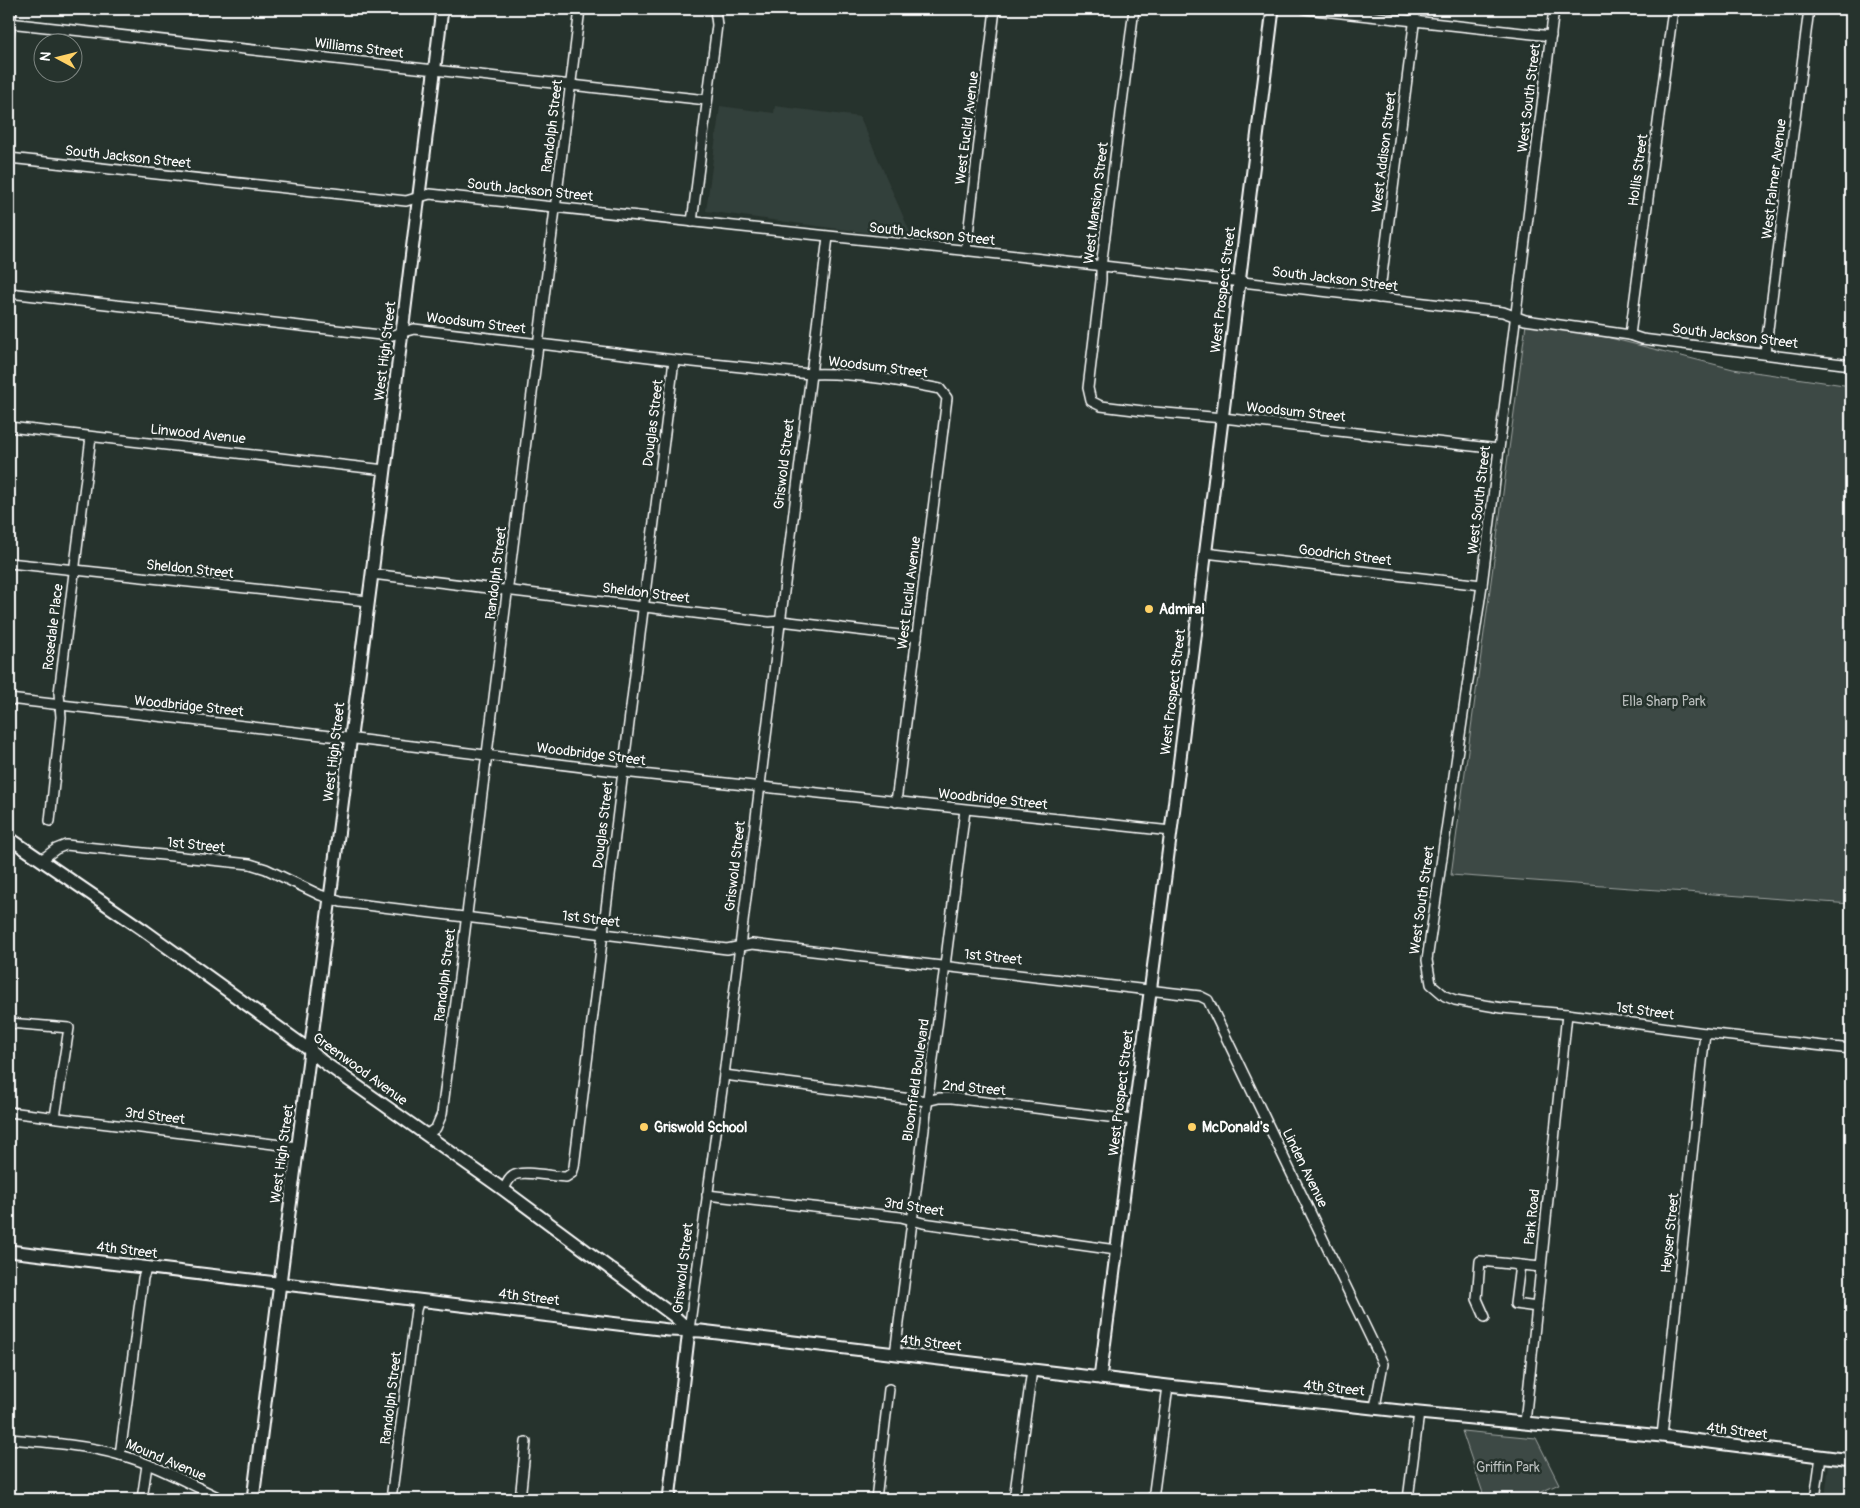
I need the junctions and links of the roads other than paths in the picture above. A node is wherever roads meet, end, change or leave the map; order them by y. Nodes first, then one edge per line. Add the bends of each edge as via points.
1 (12, 9) edge
2 (442, 9) edge
3 (580, 9) edge
4 (714, 9) edge
5 (995, 9) edge
6 (1134, 9) edge
7 (1273, 9) edge
8 (1305, 9) edge
9 (1416, 9) edge
10 (1554, 9) edge
11 (1673, 9) edge
12 (1809, 9) edge
13 (1414, 21) junction
14 (9, 26) edge
15 (1551, 36) junction
16 (435, 70) junction
17 (571, 86) junction
18 (707, 100) junction
19 (9, 158) edge
20 (419, 198) junction
21 (555, 207) junction
22 (692, 222) junction
23 (828, 237) junction
24 (966, 251) junction
25 (1101, 267) junction
26 (1238, 282) junction
27 (9, 294) edge
28 (1379, 298) junction
29 (1515, 317) junction
30 (402, 332) junction
31 (1630, 335) junction
32 (538, 344) junction
33 (1765, 353) junction
34 (674, 360) junction
35 (1851, 365) edge
36 (810, 374) junction
37 (940, 389) joint
38 (1091, 401) joint
39 (1223, 418) junction
40 (9, 427) edge
41 (91, 437) junction
42 (1499, 449) junction
43 (385, 470) junction
44 (1205, 553) junction
45 (9, 562) edge
46 (74, 571) junction
47 (372, 574) junction
48 (1482, 585) junction
49 (508, 590) junction
50 (368, 601) junction
51 (644, 606) junction
52 (781, 621) junction
53 (917, 636) junction
54 (9, 699) edge
55 (60, 705) junction
56 (351, 738) junction
57 (487, 756) junction
58 (623, 772) junction
59 (760, 787) junction
60 (896, 802) junction
61 (965, 810) junction
62 (50, 821) dead end
63 (1171, 831) junction
64 (9, 838) edge
65 (41, 860) junction
66 (330, 898) junction
67 (466, 917) junction
68 (603, 934) junction
69 (740, 946) junction
70 (945, 966) junction
71 (1149, 989) junction
72 (1437, 991) joint
73 (1567, 1014) junction
74 (9, 1023) edge
75 (1706, 1033) junction
76 (1851, 1049) edge
77 (311, 1051) junction
78 (724, 1075) junction
79 (927, 1100) junction
80 (9, 1112) edge
81 (55, 1117) junction
82 (1133, 1120) junction
83 (426, 1135) junction
84 (298, 1147) junction
85 (504, 1190) junction
86 (707, 1195) junction
87 (912, 1220) junction
88 (1116, 1250) junction
89 (9, 1251) edge
90 (1520, 1265) junction
91 (147, 1267) junction
92 (1541, 1267) junction
93 (280, 1283) junction
94 (419, 1300) junction
95 (1537, 1307) junction
96 (1485, 1317) dead end
97 (689, 1330) junction
98 (895, 1354) junction
99 (1032, 1370) junction
100 (1100, 1378) junction
101 (1168, 1386) junction
102 (889, 1389) dead end
103 (1375, 1407) junction
104 (1419, 1413) junction
105 (1525, 1423) junction
106 (1662, 1436) junction
107 (9, 1439) edge
108 (526, 1442) dead end
109 (120, 1455) junction
110 (1821, 1456) junction
111 (1851, 1460) edge
112 (147, 1465) junction
113 (142, 1499) edge
114 (222, 1499) edge
115 (253, 1499) edge
116 (391, 1499) edge
117 (520, 1499) edge
118 (669, 1499) edge
119 (876, 1499) edge
120 (1014, 1499) edge
121 (1153, 1499) edge
122 (1408, 1499) edge
123 (1815, 1499) edge

1 - 14 street
2 - 16 street, West High Street
3 - 17 street, Randolph Street
4 - 18 street via 717,25
5 - 24 street, West Euclid Avenue
6 - 25 street, West Mansion Street
7 - 26 street, West Prospect Street
8 - 13 street
9 - 13 street, West Addison Street
10 - 15 street, West South Street
11 - 31 street, Hollis Street
12 - 33 street, West Palmer Avenue
13 - 15 street
13 - 28 street, West Addison Street
14 - 16 street, Williams Street
15 - 29 street, West South Street
16 - 17 street, Williams Street
16 - 20 street, West High Street
17 - 18 street, Williams Street
17 - 21 street, Randolph Street
18 - 22 street
19 - 20 street, South Jackson Street via 406,201
20 - 21 street, South Jackson Street via 430,194
20 - 30 street, West High Street
21 - 22 street, South Jackson Street
21 - 32 street, Randolph Street
22 - 23 street, South Jackson Street
23 - 24 street, South Jackson Street
23 - 36 street, Griswold Street
24 - 25 street, South Jackson Street
25 - 26 street, South Jackson Street
25 - 38 street, West Mansion Street via 1088,388
26 - 28 street, South Jackson Street
26 - 39 street, West Prospect Street
27 - 30 street, Woodsum Street via 389,336
28 - 29 street, South Jackson Street via 1503,312
29 - 31 street, South Jackson Street
29 - 42 street, West South Street
30 - 32 street, Woodsum Street via 414,329
30 - 43 street, West High Street
31 - 33 street, South Jackson Street
32 - 34 street, Woodsum Street
32 - 49 street, Randolph Street
33 - 35 street, South Jackson Street
34 - 36 street, Woodsum Street
34 - 51 street, Douglas Street
36 - 37 street, Woodsum Street via 836,374
36 - 52 street, Griswold Street
37 - 53 street, West Euclid Avenue via 947,398
38 - 39 street, Woodsum Street via 1101,406
39 - 42 street, Woodsum Street
39 - 44 street, West Prospect Street
40 - 41 street, Linwood Avenue
41 - 43 street, Linwood Avenue
41 - 46 street, Rosedale Place
42 - 48 street, West South Street
43 - 47 street, West High Street
44 - 48 street, Goodrich Street
44 - 63 street, West Prospect Street
45 - 46 street, Sheldon Street
46 - 50 street, Sheldon Street
46 - 55 street, Rosedale Place via 58,693
47 - 49 street, Sheldon Street
47 - 50 street, West High Street
48 - 72 street, West South Street via 1426,960 1431,984
49 - 51 street, Sheldon Street
49 - 57 street, Randolph Street
50 - 56 street, West High Street
51 - 52 street, Sheldon Street
51 - 58 street, Douglas Street
52 - 53 street, Sheldon Street
52 - 59 street, Griswold Street
53 - 60 street, West Euclid Avenue
54 - 55 street, Woodbridge Street
55 - 56 street, Woodbridge Street
55 - 62 street, Rosedale Place
56 - 57 street, Woodbridge Street
56 - 66 street, West High Street
57 - 58 street, Woodbridge Street
57 - 67 street, Randolph Street
58 - 59 street, Woodbridge Street
58 - 68 street, Douglas Street
59 - 60 street, Woodbridge Street
59 - 69 street, Griswold Street
60 - 61 street, Woodbridge Street
61 - 63 street, Woodbridge Street
61 - 70 street, Bloomfield Boulevard
63 - 71 street, West Prospect Street
64 - 65 street, Greenwood Avenue
65 - 66 street, 1st Street via 66,845 250,864
65 - 77 street, Greenwood Avenue
66 - 67 street, 1st Street
66 - 77 street, West High Street
67 - 68 street, 1st Street
67 - 83 street, Randolph Street via 442,1114 436,1128
68 - 69 street, 1st Street via 727,949
68 - 85 street, Douglas Street via 572,1173 566,1177 514,1174
69 - 70 street, 1st Street via 752,944
69 - 78 street, Griswold Street
70 - 71 street, 1st Street
70 - 79 street, Bloomfield Boulevard
71 - 82 street, West Prospect Street
71 - 103 street, Linden Avenue via 1208,1000 1383,1364
72 - 73 street, 1st Street via 1455,1000
73 - 75 street, 1st Street
73 - 92 street, Park Road
74 - 81 street via 69,1028
75 - 76 street, 1st Street
75 - 106 street, Heyser Street
77 - 83 street, Greenwood Avenue
77 - 84 street, West High Street
78 - 79 street, 2nd Street
78 - 86 street, Griswold Street
79 - 82 street, 2nd Street via 952,1098
79 - 87 street, Bloomfield Boulevard
80 - 81 street, 3rd Street
81 - 84 street, 3rd Street
82 - 88 street, West Prospect Street
83 - 85 street, Greenwood Avenue
84 - 93 street, West High Street
85 - 97 street, Greenwood Avenue
86 - 87 street, 3rd Street
86 - 97 street, Griswold Street
87 - 88 street, 3rd Street
87 - 98 street, Bloomfield Boulevard
88 - 100 street, West Prospect Street
89 - 91 street, 4th Street
90 - 92 street
90 - 95 street via 1515,1304
90 - 96 street via 1480,1260 1477,1299
91 - 93 street, 4th Street
91 - 109 street
92 - 95 street, Park Road
93 - 94 street, 4th Street
93 - 115 street, West High Street
94 - 97 street, 4th Street
94 - 116 street, Randolph Street
95 - 105 street, Park Road
97 - 98 street, 4th Street
97 - 118 street, Griswold Street
98 - 99 street, 4th Street
99 - 100 street, 4th Street
99 - 120 street
100 - 101 street, 4th Street
101 - 103 street, 4th Street
101 - 121 street
102 - 119 street
103 - 104 street, 4th Street
104 - 105 street, 4th Street
104 - 122 street
105 - 106 street, 4th Street
106 - 110 street, 4th Street
107 - 109 street, Mound Avenue
108 - 117 street
109 - 112 street, Mound Avenue
110 - 111 street, 4th Street
110 - 123 street
112 - 113 street
112 - 114 street, Mound Avenue

